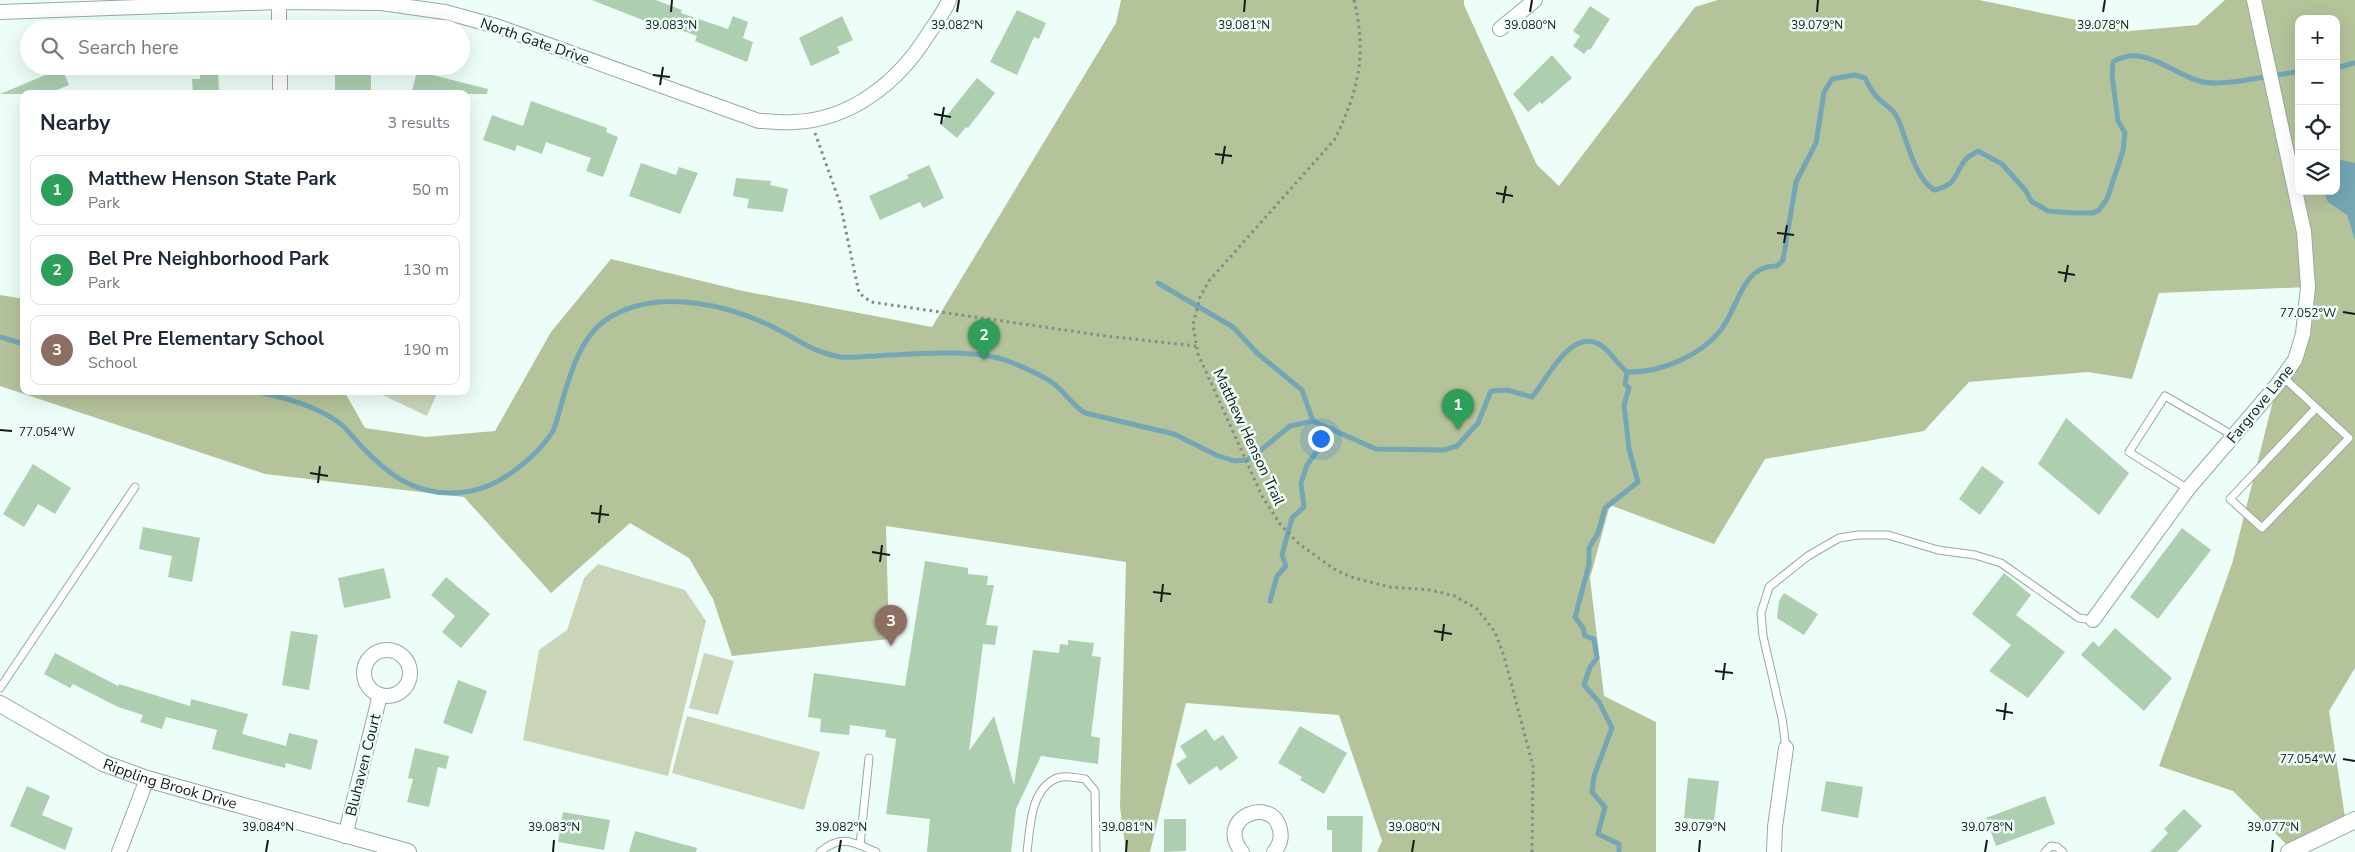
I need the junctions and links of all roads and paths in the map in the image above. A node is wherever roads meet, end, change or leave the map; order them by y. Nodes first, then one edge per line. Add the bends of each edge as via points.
1 (949, 0) edge
2 (1354, 0) edge
3 (1535, 0) edge
4 (2254, 0) edge
5 (279, 1) edge
6 (0, 12) edge
7 (279, 20) edge
8 (1500, 29) dead end
9 (280, 75) edge
10 (280, 90) edge
11 (814, 130) dead end
12 (1196, 346) junction
13 (2283, 377) junction
14 (2316, 408) junction
15 (2234, 436) junction
16 (135, 487) dead end
17 (2188, 489) junction
18 (2093, 620) joint
19 (0, 688) edge
20 (380, 695) dead end
21 (0, 704) edge
22 (1786, 748) joint
23 (869, 758) dead end
24 (146, 779) junction
25 (2355, 820) edge
26 (345, 836) junction
27 (860, 845) junction
28 (119, 852) edge
29 (408, 852) edge
30 (820, 852) edge
31 (876, 852) edge
32 (1027, 852) edge
33 (1096, 852) edge
34 (1242, 852) edge
35 (1274, 852) edge
36 (1532, 852) edge
37 (1774, 852) edge
38 (2045, 852) edge
39 (2063, 852) edge
40 (2289, 852) edge

1 - 5 street, North Gate Drive via 918,51 892,81 867,100 826,116 795,122 759,121 496,26 445,12 381,3
2 - 12 path, Matthew Henson Trail via 1361,35 1361,55 1352,101 1335,139 1209,281 1200,297 1193,325
3 - 8 street
4 - 13 street, Fargrove Lane via 2304,232 2308,287 2303,334 2295,360
5 - 6 street, North Gate Drive
5 - 7 street
9 - 10 street
11 - 12 path via 840,203 859,293 871,302
12 - 36 path, Matthew Henson Trail via 1262,496 1280,524 1298,543 1315,557 1351,577 1389,588 1445,593 1467,602 1477,609 1495,632 1533,766
13 - 14 lane
13 - 15 street, Fargrove Lane
14 - 14 lane via 2349,438 2262,528 2230,499
15 - 17 street, Fargrove Lane
15 - 17 lane via 2165,396 2129,452
16 - 19 lane
17 - 18 street, Fargrove Lane
18 - 22 lane via 2079,618 2001,563 1888,536 1840,538 1808,556 1769,587 1760,613
20 - 26 street, Bluhaven Court
21 - 24 street, Rippling Brook Drive via 103,763
22 - 37 street
23 - 27 lane
24 - 26 street, Rippling Brook Drive
24 - 28 street
25 - 40 street
26 - 29 street, Rippling Brook Drive
27 - 30 lane via 849,840 832,842
27 - 31 lane
32 - 33 lane via 1032,812 1041,792 1054,779 1068,777 1085,779 1094,792
34 - 35 street via 1234,839 1237,824 1242,818 1257,812 1271,816 1280,828 1280,843
38 - 39 lane via 2051,846

